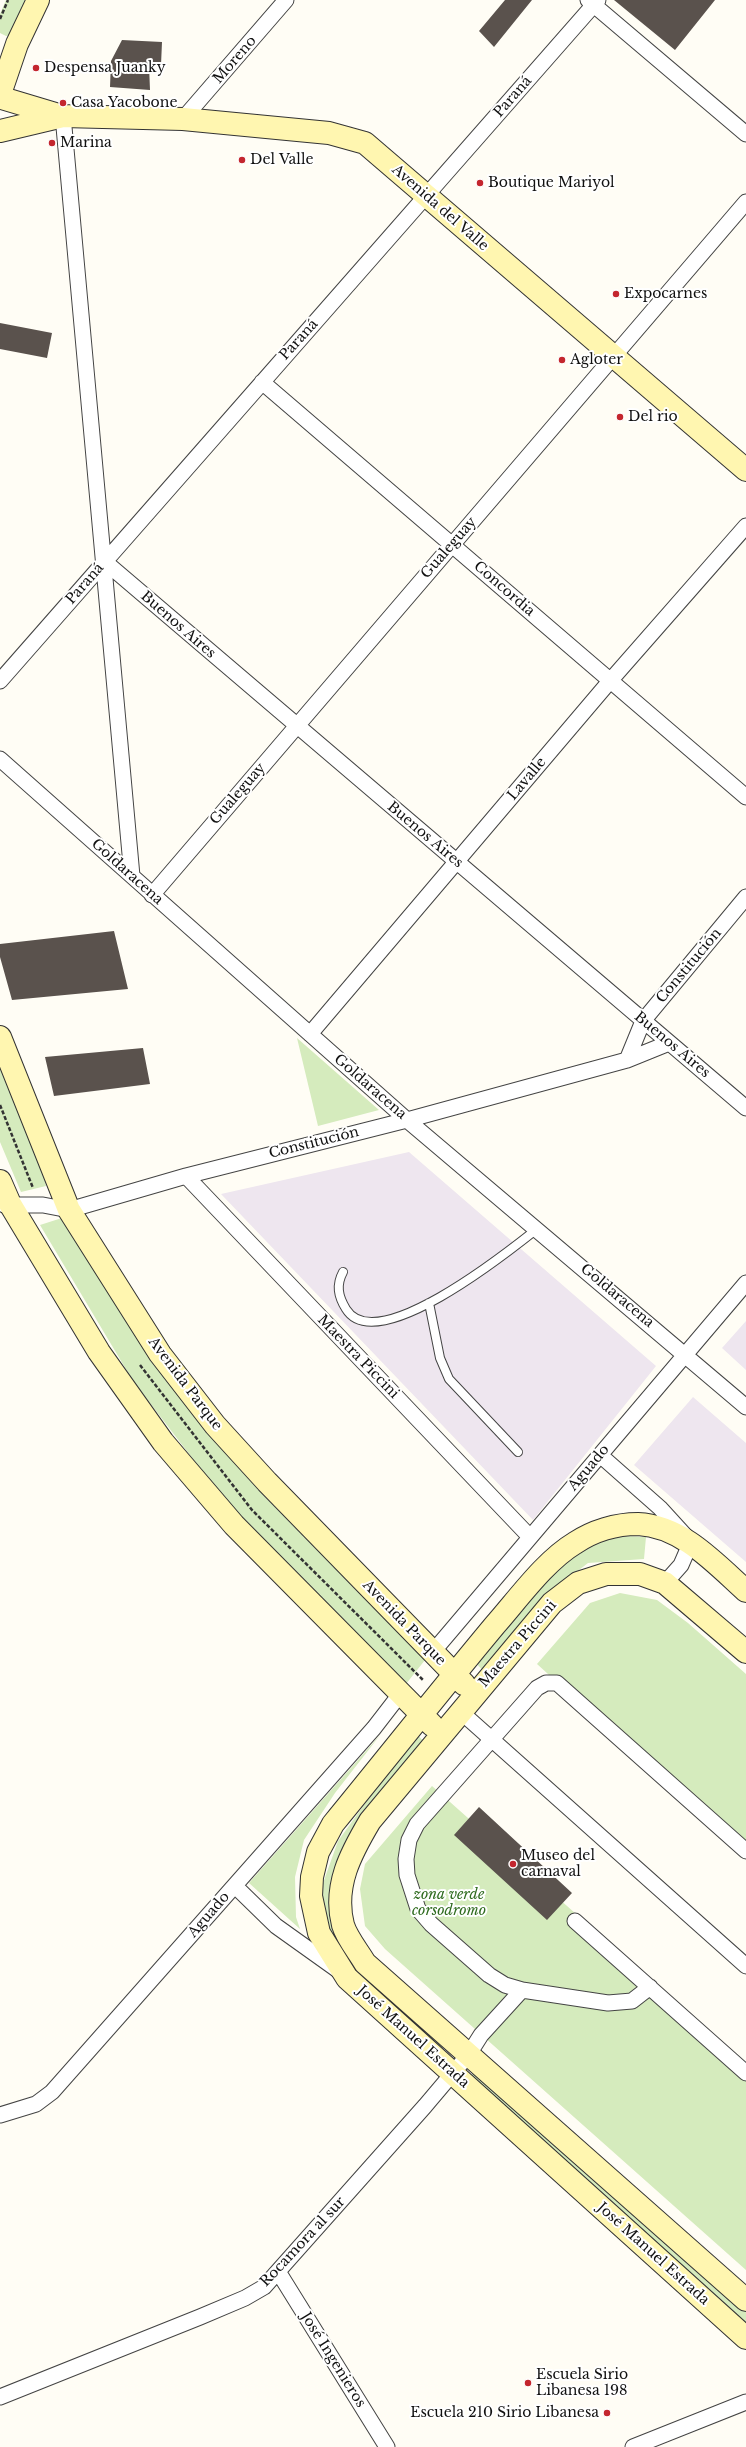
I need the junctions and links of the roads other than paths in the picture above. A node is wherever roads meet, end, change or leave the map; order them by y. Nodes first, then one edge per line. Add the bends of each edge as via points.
1 (38, 0) edge
2 (286, 0) edge
3 (593, 2) edge
4 (1, 96) edge
5 (63, 116) junction
6 (183, 119) junction
7 (0, 127) edge
8 (0, 131) edge
9 (746, 134) edge
10 (427, 196) junction
11 (746, 202) edge
12 (613, 356) junction
13 (262, 382) junction
14 (746, 470) edge
15 (746, 526) edge
16 (452, 545) junction
17 (104, 561) junction
18 (0, 681) edge
19 (610, 681) junction
20 (296, 726) junction
21 (0, 759) edge
22 (746, 797) edge
23 (458, 862) junction
24 (132, 876) junction
25 (152, 895) junction
26 (746, 897) edge
27 (643, 1021) junction
28 (310, 1034) junction
29 (0, 1037) edge
30 (669, 1043) junction
31 (627, 1060) junction
32 (746, 1108) edge
33 (408, 1120) junction
34 (186, 1176) junction
35 (0, 1181) edge
36 (5, 1205) edge
37 (69, 1210) junction
38 (536, 1229) junction
39 (343, 1272) dead end
40 (746, 1283) edge
41 (429, 1303) junction
42 (685, 1354) junction
43 (746, 1407) edge
44 (518, 1452) dead end
45 (600, 1455) junction
46 (530, 1537) junction
47 (691, 1542) junction
48 (666, 1583) junction
49 (746, 1591) edge
50 (746, 1652) edge
51 (432, 1653) junction
52 (454, 1674) junction
53 (401, 1693) junction
54 (476, 1694) junction
55 (461, 1712) junction
56 (422, 1715) junction
57 (443, 1735) junction
58 (491, 1740) junction
59 (746, 1851) edge
60 (234, 1886) junction
61 (575, 1921) dead end
62 (746, 1966) edge
63 (347, 1978) junction
64 (650, 1987) junction
65 (522, 1990) junction
66 (468, 2054) junction
67 (453, 2072) junction
68 (746, 2073) edge
69 (0, 2115) edge
70 (278, 2273) junction
71 (746, 2300) edge
72 (746, 2338) edge
73 (0, 2397) edge
74 (746, 2402) edge
75 (386, 2447) edge
76 (633, 2447) edge

1 - 4 main road via 17,44
2 - 6 street, Moreno
3 - 9 street
3 - 10 street, Paraná
4 - 5 main road
4 - 7 main road via 5,108
5 - 6 main road, Avenida del Valle
5 - 8 main road
5 - 17 street
6 - 10 main road, Avenida del Valle via 329,133 364,143
10 - 12 main road, Avenida del Valle
10 - 13 street, Paraná
11 - 12 street, Gualeguay
12 - 14 main road, Avenida del Valle
12 - 16 street, Gualeguay
13 - 16 street, Concordia
13 - 17 street, Paraná
15 - 19 street, Lavalle
16 - 19 street, Concordia
16 - 20 street, Gualeguay
17 - 18 street, Paraná
17 - 20 street, Buenos Aires
17 - 24 street
19 - 22 street, Concordia
19 - 23 street, Lavalle
20 - 23 street, Buenos Aires
20 - 25 street, Gualeguay
21 - 24 street, Goldaracena
23 - 27 street, Buenos Aires
23 - 28 street, Lavalle
24 - 25 street, Goldaracena
25 - 28 street, Goldaracena
26 - 27 street, Constitución
27 - 30 street, Buenos Aires
27 - 31 street, Constitución
28 - 33 street, Goldaracena
29 - 37 main road, Avenida Parque
30 - 31 street, Constitución
30 - 32 street, Buenos Aires
31 - 33 street, Constitución
33 - 34 street, Constitución
33 - 38 street, Goldaracena
34 - 37 street, Constitución
34 - 46 street, Maestra Piccini
35 - 36 main road
36 - 37 street, Constitución via 42,1205
36 - 53 main road via 99,1352 164,1442 234,1524
37 - 51 main road, Avenida Parque via 160,1354 215,1425
38 - 41 lane via 490,1266
38 - 42 street, Goldaracena
39 - 41 lane via 338,1281 339,1299 349,1315 364,1321 391,1319
40 - 42 street, Aguado
41 - 44 lane via 440,1358 449,1379
42 - 43 street, Goldaracena
42 - 45 street, Aguado
45 - 46 street, Aguado
45 - 47 street via 660,1508
46 - 51 street, Aguado
47 - 48 street via 681,1565
47 - 49 main road, Maestra Piccini
47 - 52 main road, Maestra Piccini via 657,1528 638,1524 606,1528 574,1543 538,1575
48 - 50 main road, Maestra Piccini
48 - 54 main road, Maestra Piccini via 640,1574 606,1574 578,1583 552,1603
51 - 52 main road, Avenida Parque
52 - 54 main road, Avenida Parque
52 - 56 main road, José Manuel Estrada
53 - 56 main road
53 - 60 street, Aguado via 374,1728
54 - 55 main road, Maestra Piccini
55 - 57 main road, Maestra Piccini
55 - 58 street
56 - 57 main road
56 - 63 main road, José Manuel Estrada via 333,1824 318,1852 311,1896 319,1933
57 - 66 main road, José Manuel Estrada via 370,1821 352,1852 341,1879 343,1926 365,1963
58 - 59 street via 537,1688 546,1683 557,1683
58 - 62 street
58 - 65 street via 417,1824 409,1840 407,1875 418,1909 431,1924 489,1975
60 - 63 street via 276,1926
60 - 69 street, Aguado via 52,2092 36,2104
61 - 64 street
63 - 67 main road, José Manuel Estrada
64 - 65 street via 632,2002 608,2002
64 - 68 street
65 - 66 street, Rocamora al sur via 481,2035
66 - 67 street, Rocamora al sur
66 - 71 main road, José Manuel Estrada
67 - 70 street, Rocamora al sur
67 - 72 main road, José Manuel Estrada
70 - 73 street, Rocamora al sur via 264,2287 246,2298
70 - 75 street, José Ingenieros
74 - 76 street

